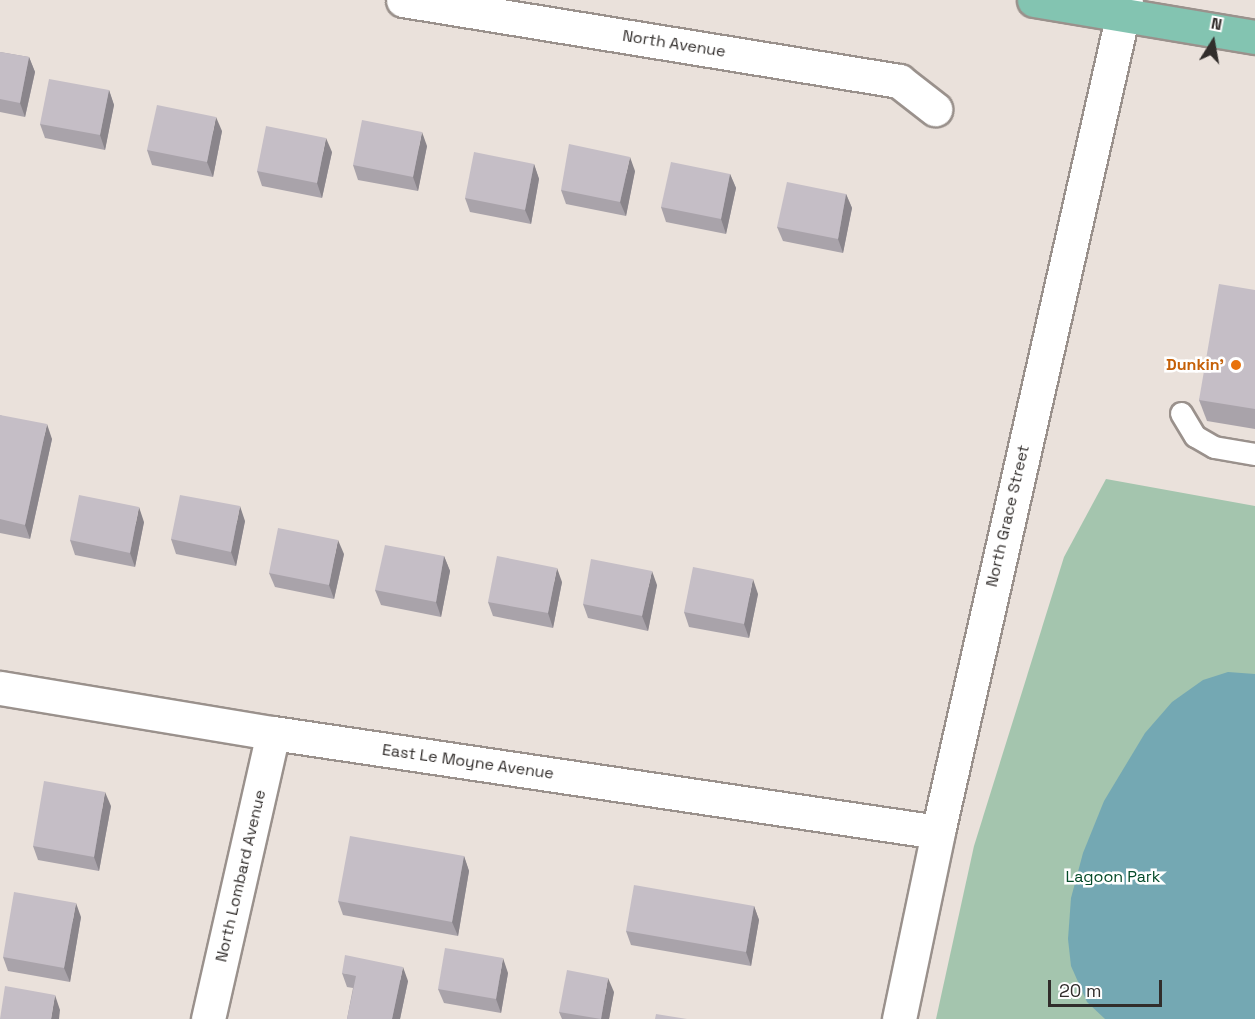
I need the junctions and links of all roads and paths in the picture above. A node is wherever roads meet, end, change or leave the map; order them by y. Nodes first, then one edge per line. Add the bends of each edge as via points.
1 (403, 0) edge
2 (1034, 0) edge
3 (1125, 8) edge
4 (1255, 37) edge
5 (935, 109) dead end
6 (1181, 413) dead end
7 (1255, 454) edge
8 (0, 688) edge
9 (273, 733) junction
10 (938, 832) junction
11 (208, 1019) edge
12 (899, 1019) edge

1 - 5 street, North Avenue via 899,81
2 - 3 main road
3 - 4 main road
3 - 10 street, North Grace Street
6 - 7 lane via 1195,436 1214,447
8 - 9 street, East Le Moyne Avenue
9 - 10 street, East Le Moyne Avenue
9 - 11 street, North Lombard Avenue
10 - 12 street, North Grace Street

